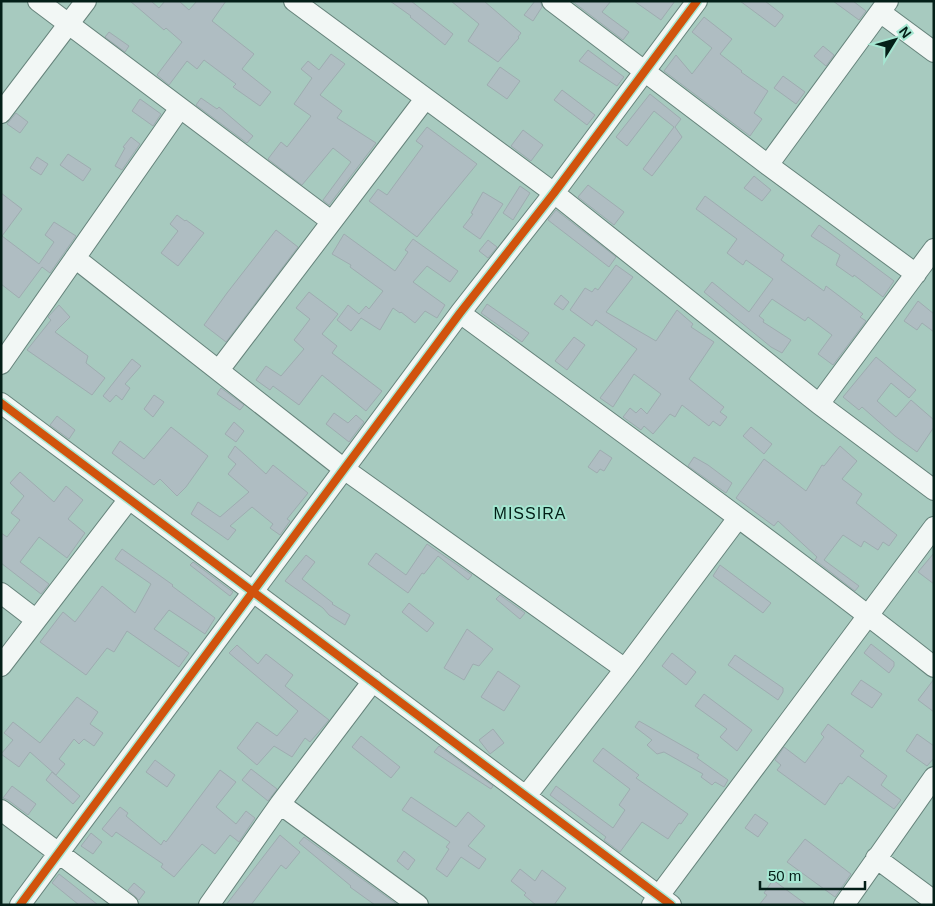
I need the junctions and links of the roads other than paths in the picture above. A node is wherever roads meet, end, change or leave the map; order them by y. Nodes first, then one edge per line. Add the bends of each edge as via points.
1 (38, 1) edge
2 (86, 1) edge
3 (294, 1) edge
4 (552, 1) edge
5 (697, 1) edge
6 (884, 7) edge
7 (68, 24) junction
8 (934, 52) edge
9 (645, 70) junction
10 (425, 99) junction
11 (180, 108) junction
12 (1, 113) edge
13 (768, 165) junction
14 (554, 193) junction
15 (331, 221) junction
16 (934, 249) edge
17 (76, 258) junction
18 (916, 274) junction
19 (460, 313) junction
20 (1, 364) edge
21 (219, 370) junction
22 (1, 403) edge
23 (819, 404) junction
24 (344, 469) junction
25 (934, 490) edge
26 (129, 499) junction
27 (738, 518) junction
28 (934, 527) edge
29 (252, 591) junction
30 (1, 593) edge
31 (868, 615) junction
32 (35, 620) junction
33 (1, 666) edge
34 (934, 667) edge
35 (625, 669) junction
36 (373, 681) junction
37 (934, 777) edge
38 (526, 796) junction
39 (280, 804) junction
40 (1, 810) edge
41 (58, 852) junction
42 (876, 858) junction
43 (934, 901) edge
44 (661, 902) edge
45 (20, 905) edge
46 (128, 905) edge
47 (209, 905) edge
48 (418, 905) edge
49 (844, 905) edge

1 - 7 street
2 - 7 street
3 - 10 street
4 - 9 street
5 - 9 street
6 - 8 street
6 - 13 street
7 - 11 street
7 - 12 street
9 - 13 street
9 - 14 street
10 - 14 street
10 - 15 street
11 - 15 street
11 - 17 street
13 - 18 street
14 - 19 street
14 - 23 street
15 - 21 street
16 - 18 street
17 - 20 street
17 - 21 street
18 - 23 street
19 - 24 street
19 - 27 street
21 - 24 street
22 - 26 street
23 - 25 street
24 - 29 street
24 - 35 street
26 - 29 street
26 - 32 street
27 - 31 street
27 - 35 street
28 - 31 street
29 - 36 street
29 - 41 street
30 - 32 street
31 - 34 street
31 - 44 street
32 - 33 street
35 - 38 street
36 - 38 street
36 - 39 street
37 - 42 street
38 - 44 street
39 - 47 street
39 - 48 street
40 - 41 street
41 - 45 street
41 - 46 street
42 - 43 street
42 - 49 street

